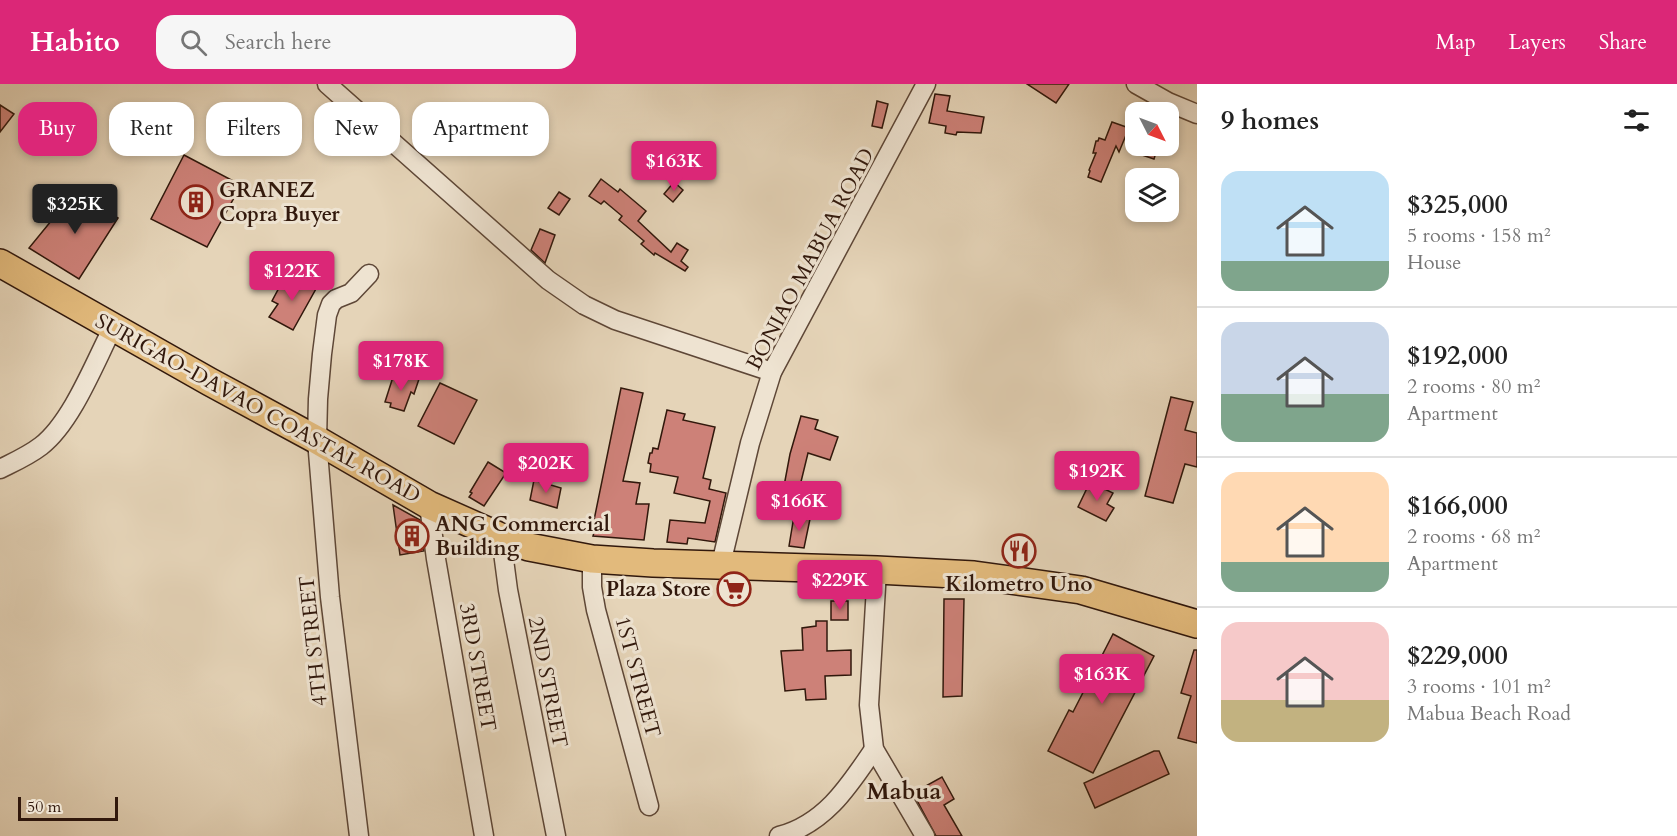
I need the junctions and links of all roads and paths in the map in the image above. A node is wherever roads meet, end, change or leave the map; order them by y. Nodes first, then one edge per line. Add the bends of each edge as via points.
1 (926, 84) edge
2 (1136, 84) edge
3 (329, 85) edge
4 (1197, 114) edge
5 (0, 263) edge
6 (369, 274) dead end
7 (113, 327) junction
8 (772, 372) junction
9 (317, 440) junction
10 (0, 469) edge
11 (429, 505) junction
12 (501, 537) junction
13 (592, 559) junction
14 (721, 564) junction
15 (877, 570) junction
16 (1197, 624) edge
17 (874, 749) junction
18 (649, 806) dead end
19 (359, 836) edge
20 (484, 836) edge
21 (556, 836) edge
22 (779, 836) edge
23 (925, 836) edge

1 - 8 street, BONIAO MABUA ROAD
2 - 4 street
3 - 8 street via 548,280 584,305 615,320
5 - 7 highway, SURIGAO-DAVAO COASTAL ROAD
6 - 9 street, 4TH STREET via 351,293 336,299 327,315
7 - 9 highway, SURIGAO-DAVAO COASTAL ROAD
7 - 10 street via 59,427 42,445
8 - 14 street, BONIAO MABUA ROAD via 750,443
9 - 11 highway, SURIGAO-DAVAO COASTAL ROAD
9 - 19 street, 4TH STREET via 330,597
11 - 12 highway, SURIGAO-DAVAO COASTAL ROAD
11 - 20 street, 3RD STREET
12 - 13 highway, SURIGAO-DAVAO COASTAL ROAD via 529,547
12 - 21 street, 2ND STREET
13 - 14 highway, SURIGAO-DAVAO COASTAL ROAD
13 - 18 street, 1ST STREET via 596,610
14 - 15 highway, SURIGAO-DAVAO COASTAL ROAD
15 - 16 highway, SURIGAO-DAVAO COASTAL ROAD via 974,575 1081,590
15 - 17 street via 869,705
17 - 22 street via 826,812
17 - 23 street

